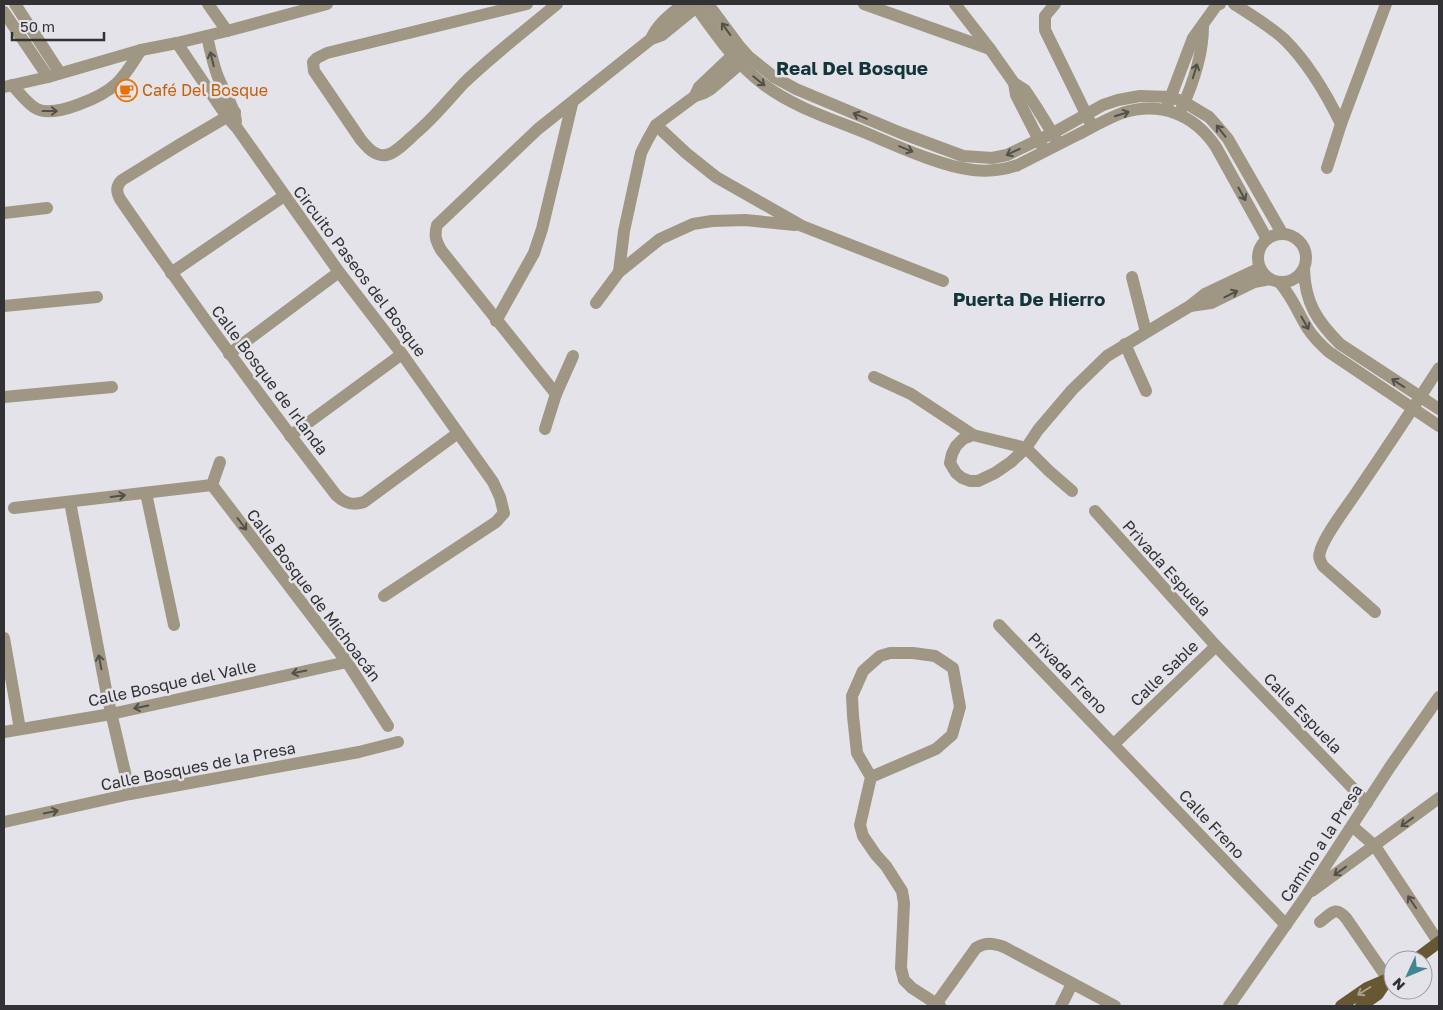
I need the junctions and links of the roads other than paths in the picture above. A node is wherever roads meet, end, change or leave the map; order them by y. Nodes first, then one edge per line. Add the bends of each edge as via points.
1 (15, 4) edge
2 (208, 4) edge
3 (327, 4) edge
4 (526, 4) edge
5 (557, 4) edge
6 (683, 4) edge
7 (700, 4) edge
8 (864, 4) edge
9 (955, 4) edge
10 (1055, 4) edge
11 (1220, 4) edge
12 (1234, 4) edge
13 (1386, 4) edge
14 (4, 6) edge
15 (4, 12) edge
16 (1203, 26) junction
17 (227, 31) junction
18 (207, 36) junction
19 (651, 39) junction
20 (177, 43) junction
21 (142, 50) junction
22 (990, 50) junction
23 (740, 56) junction
24 (54, 75) junction
25 (1014, 83) junction
26 (8, 86) edge
27 (1171, 96) junction
28 (1184, 102) junction
29 (572, 104) junction
30 (1166, 110) junction
31 (1087, 114) junction
32 (231, 115) junction
33 (1179, 115) junction
34 (1341, 124) junction
35 (656, 125) junction
36 (1093, 127) junction
37 (1056, 138) junction
38 (1038, 139) junction
39 (1045, 151) junction
40 (1327, 168) dead end
41 (284, 196) junction
42 (47, 208) dead end
43 (4, 213) edge
44 (802, 226) junction
45 (1282, 234) junction
46 (1267, 239) junction
47 (1260, 268) junction
48 (1304, 269) junction
49 (339, 272) junction
50 (619, 272) junction
51 (171, 273) junction
52 (1132, 277) dead end
53 (943, 281) dead end
54 (1275, 281) junction
55 (97, 297) dead end
56 (596, 303) dead end
57 (4, 306) edge
58 (1190, 306) junction
59 (496, 321) junction
60 (1146, 332) junction
61 (1125, 344) junction
62 (229, 354) junction
63 (402, 354) junction
64 (573, 356) dead end
65 (1439, 368) edge
66 (874, 377) dead end
67 (112, 387) dead end
68 (1146, 391) dead end
69 (556, 394) junction
70 (4, 397) edge
71 (1421, 397) junction
72 (1413, 410) junction
73 (1439, 410) edge
74 (1439, 425) edge
75 (545, 429) dead end
76 (458, 433) junction
77 (972, 435) junction
78 (290, 436) junction
79 (1026, 448) junction
80 (220, 462) dead end
81 (212, 485) junction
82 (1072, 491) dead end
83 (146, 493) junction
84 (70, 502) junction
85 (14, 508) dead end
86 (1095, 511) dead end
87 (384, 596) dead end
88 (1375, 612) dead end
89 (174, 625) dead end
90 (999, 625) dead end
91 (4, 638) edge
92 (1216, 646) junction
93 (347, 662) junction
94 (1439, 697) edge
95 (111, 714) junction
96 (388, 726) dead end
97 (20, 729) junction
98 (4, 732) edge
99 (398, 742) dead end
100 (1114, 744) junction
101 (870, 778) junction
102 (130, 794) junction
103 (1439, 798) edge
104 (1367, 803) junction
105 (4, 822) edge
106 (1352, 826) junction
107 (1375, 846) junction
108 (1306, 896) junction
109 (1320, 922) dead end
110 (1286, 925) junction
111 (1439, 942) edge
112 (1428, 950) edge
113 (1383, 967) edge
114 (1383, 981) edge
115 (1072, 984) junction
116 (1383, 988) edge
117 (938, 1005) edge
118 (1061, 1006) edge
119 (1116, 1006) edge
120 (1229, 1006) edge
121 (1341, 1006) edge
122 (1361, 1006) edge

1 - 14 street
1 - 24 street
2 - 17 street
3 - 17 street
4 - 5 street via 327,53 313,62 314,71 369,149 387,155 420,130 493,57
6 - 19 street via 656,28
7 - 19 street via 662,36
7 - 23 street
8 - 22 street
9 - 22 street
10 - 31 street via 1045,16 1044,30
11 - 16 street
12 - 34 street via 1265,24 1297,54 1325,93
13 - 34 street
15 - 24 street
16 - 27 street via 1192,38
28 -> 16 street via 1201,51
17 - 18 street
18 - 20 street
32 -> 18 street, Circuito Paseos del Bosque
19 - 29 street
20 - 21 street
20 - 32 street, Circuito Paseos del Bosque
21 - 24 street
26 -> 21 street via 38,110 48,112 70,108 110,90 123,78
22 - 25 street
23 - 35 street
38 -> 23 street via 1007,155 992,158 963,156 796,89
23 -> 39 street via 765,86 802,106 945,163 973,170 1006,170
24 - 26 street
25 - 37 street via 1025,90
25 - 38 street via 1016,95
27 - 28 street
27 - 30 street
27 - 31 street via 1118,100
28 - 33 street
45 -> 28 street via 1228,139 1209,117
29 - 59 street via 534,253
29 - 59 street via 523,143 437,225 435,240 441,250
30 - 33 street
36 -> 30 street via 1123,113
31 - 36 street
31 - 37 street
32 - 41 street, Circuito Paseos del Bosque
32 - 51 street, Calle Bosque de Irlanda via 119,184 120,198
33 -> 46 street via 1208,134
34 - 40 street
35 - 44 street via 716,177
35 - 50 street via 641,153 624,231
36 - 37 street
37 - 38 street
37 - 39 street
38 - 39 street
41 - 49 street, Circuito Paseos del Bosque
41 - 51 street
42 - 43 street
44 - 50 street via 745,220 693,224 660,239
44 - 53 street
45 - 46 street
45 - 48 street via 1298,239 1303,245 1307,261
46 - 47 street via 1259,252
47 - 54 street
47 - 58 street via 1205,294
48 - 54 street via 1294,280
71 -> 48 street via 1340,344 1327,331 1312,308
49 - 62 street
49 - 63 street, Circuito Paseos del Bosque
50 - 56 street
51 - 62 street, Calle Bosque de Irlanda
52 - 60 street
58 -> 54 street via 1211,303 1254,282
54 -> 72 street via 1285,288 1317,341
55 - 57 street
58 - 60 street
59 - 69 street
60 - 61 street
61 - 68 street
61 - 79 street via 1106,356 1072,390
62 - 78 street, Calle Bosque de Irlanda
63 - 76 street, Circuito Paseos del Bosque
63 - 78 street
64 - 69 street
65 - 71 street
66 - 77 street via 910,394
67 - 70 street
69 - 75 street
71 - 72 street
71 - 73 street
72 - 74 street
72 - 88 street via 1337,521 1320,552 1319,560 1323,566
76 - 78 street, Calle Bosque de Irlanda via 357,504 347,503 336,495
76 - 87 street, Circuito Paseos del Bosque via 493,482 504,513 496,522
77 - 79 street
77 - 79 street via 956,446 950,463 956,473 970,481 995,474
79 - 82 street
80 - 81 street
81 - 83 street
81 -> 93 street, Calle Bosque de Michoacán
84 -> 83 street
83 - 89 street
84 - 85 street
95 -> 84 street
86 - 92 street, Privada Espuela
90 - 100 street, Privada Freno
91 - 97 street
92 - 100 street, Calle Sable
92 - 104 street, Calle Espuela
93 -> 95 street, Calle Bosque del Valle
93 - 96 street, Calle Bosque de Michoacán
94 - 104 street, Camino a la Presa
95 - 97 street, Calle Bosque del Valle
95 - 102 street
97 - 98 street, Calle Bosque del Valle
99 - 102 street, Calle Bosques de la Presa
100 - 110 street, Calle Freno
101 - 101 street via 857,753 853,716 852,696 863,671 880,656 890,653 935,656 943,660 953,668 960,707 952,735 936,749
101 - 117 street via 860,825 863,836 902,891 901,968 904,980
105 -> 102 street, Calle Bosques de la Presa
103 -> 107 street
104 - 106 street, Camino a la Presa
106 - 107 street
106 - 108 street, Camino a la Presa
107 -> 108 street
111 -> 107 street
108 - 110 street, Camino a la Presa
109 - 113 street via 1337,910 1344,914
110 - 120 street, Camino a la Presa
111 - 112 main road
114 -> 121 main road
115 - 117 street via 1004,947 988,943 976,948
115 - 118 street
115 - 119 street
116 - 122 main road

